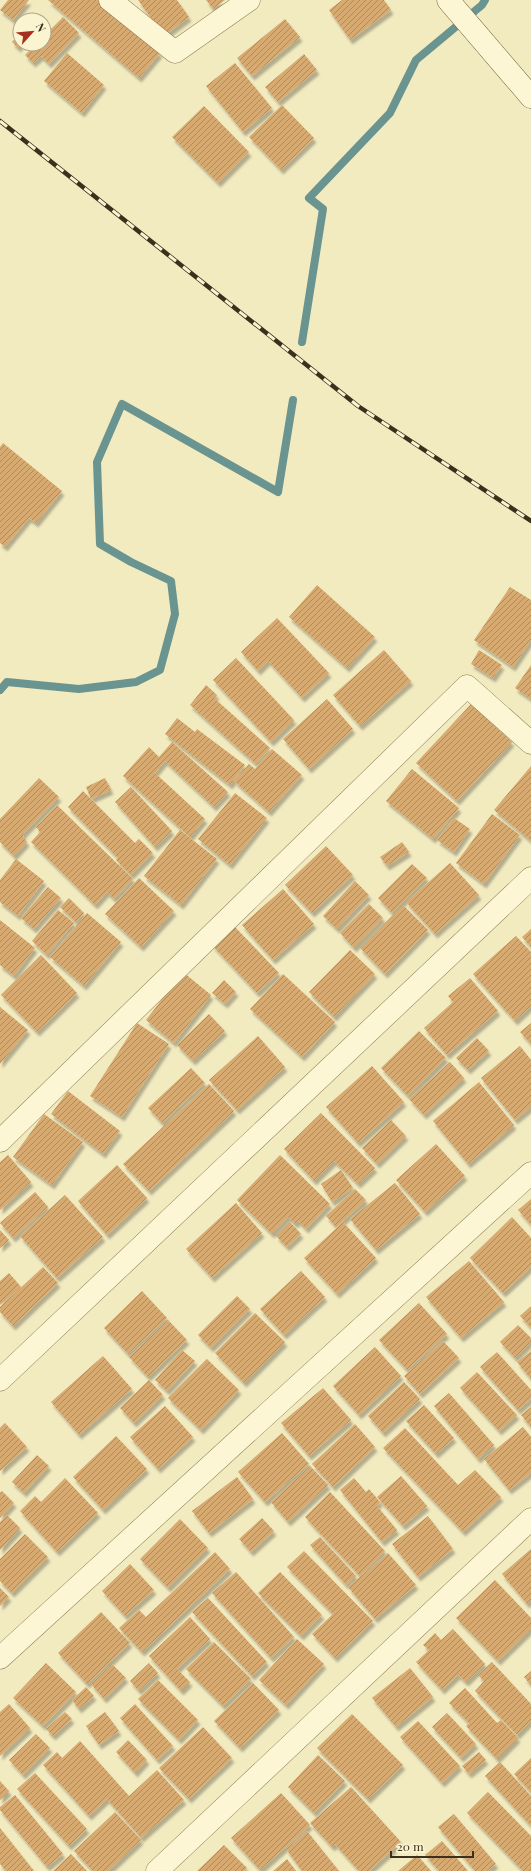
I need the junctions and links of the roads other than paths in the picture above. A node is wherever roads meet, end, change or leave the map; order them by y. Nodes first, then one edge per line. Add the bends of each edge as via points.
1 (110, 0) edge
2 (249, 0) edge
3 (449, 1) edge
4 (531, 97) edge
5 (531, 743) edge
6 (531, 878) edge
7 (0, 1142) edge
8 (531, 1173) edge
9 (0, 1380) edge
10 (531, 1518) edge
11 (0, 1658) edge
12 (157, 1871) edge

1 - 2 street via 174,52
3 - 4 street
5 - 7 street via 467,686
6 - 9 street
8 - 11 street
10 - 12 street

